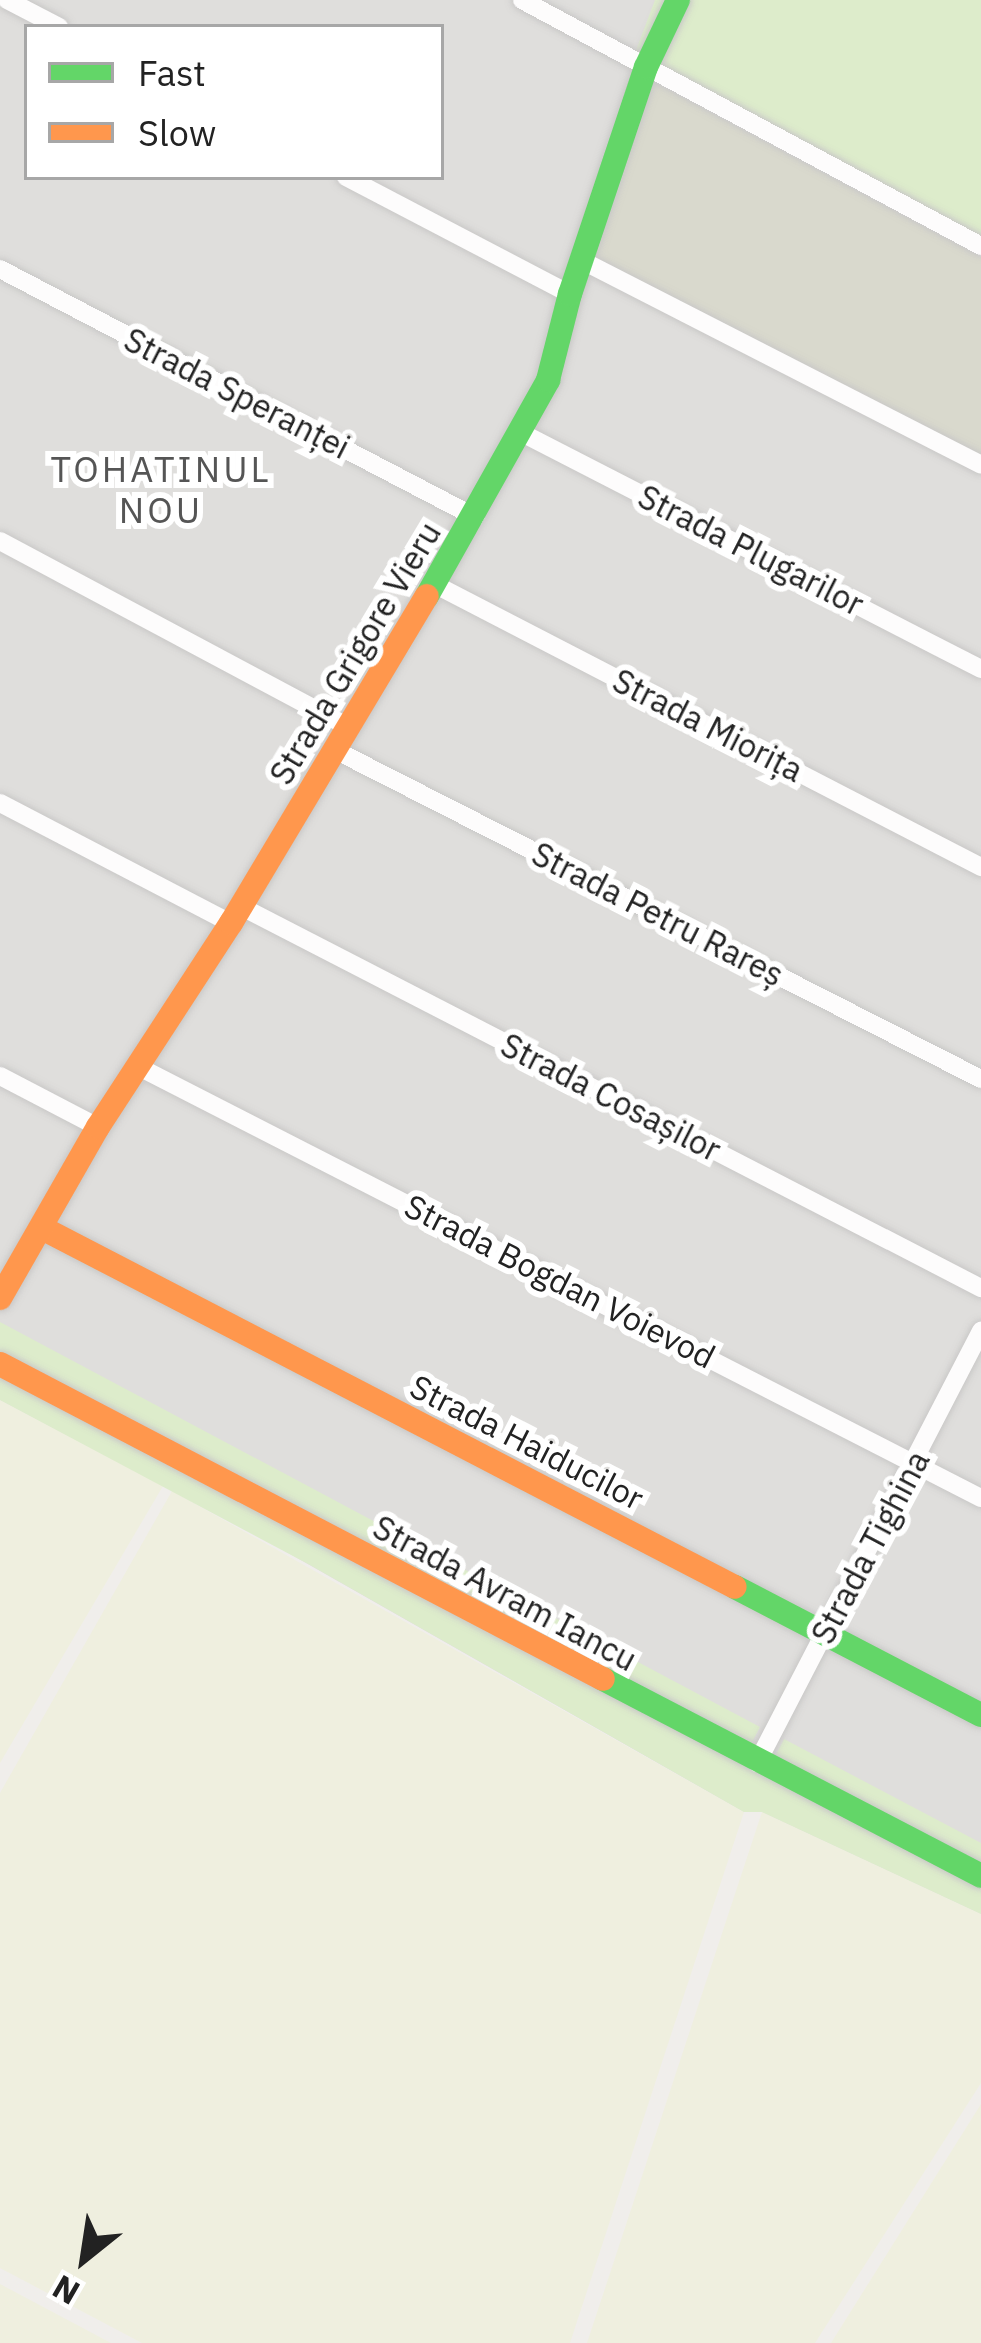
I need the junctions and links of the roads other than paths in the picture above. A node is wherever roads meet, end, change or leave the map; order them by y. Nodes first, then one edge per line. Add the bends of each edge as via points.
1 (7, 0) edge
2 (522, 0) edge
3 (678, 0) edge
4 (53, 24) edge
5 (646, 68) junction
6 (352, 180) edge
7 (981, 246) edge
8 (581, 260) junction
9 (0, 269) edge
10 (570, 294) junction
11 (520, 432) junction
12 (981, 465) edge
13 (475, 517) junction
14 (0, 542) edge
15 (434, 584) junction
16 (981, 669) edge
17 (349, 727) junction
18 (335, 750) junction
19 (0, 803) edge
20 (981, 867) edge
21 (236, 915) junction
22 (137, 1066) junction
23 (0, 1076) edge
24 (981, 1079) edge
25 (98, 1127) junction
26 (42, 1228) junction
27 (981, 1288) edge
28 (0, 1298) edge
29 (981, 1331) edge
30 (0, 1364) edge
31 (915, 1462) junction
32 (981, 1498) edge
33 (824, 1633) junction
34 (981, 1715) edge
35 (758, 1763) junction
36 (981, 1876) edge

1 - 4 street
2 - 5 street
3 - 5 street, Strada Grigore Vieru
5 - 7 street
5 - 8 street, Strada Grigore Vieru
6 - 10 street
8 - 10 street, Strada Grigore Vieru
8 - 12 street
9 - 13 street, Strada Speranței
10 - 11 street, Strada Grigore Vieru via 548,380
11 - 13 street, Strada Grigore Vieru
11 - 16 street, Strada Plugarilor
13 - 15 street, Strada Grigore Vieru
14 - 17 street
15 - 17 street, Strada Grigore Vieru
15 - 20 street, Strada Miorița
17 - 18 street, Strada Grigore Vieru
18 - 21 street, Strada Grigore Vieru
18 - 24 street, Strada Petru Rareș
19 - 21 street, Strada Cosașilor
21 - 22 street, Strada Grigore Vieru
21 - 27 street, Strada Cosașilor
22 - 25 street, Strada Grigore Vieru
22 - 31 street, Strada Bogdan Voievod
23 - 25 street
25 - 26 street, Strada Grigore Vieru
26 - 28 street, Strada Grigore Vieru
26 - 33 street, Strada Haiducilor
29 - 31 street, Strada Tighina
30 - 35 street, Strada Avram Iancu
31 - 32 street, Strada Bogdan Voievod
31 - 33 street, Strada Tighina
33 - 34 street, Strada Haiducilor
33 - 35 street, Strada Tighina
35 - 36 street, Strada Avram Iancu

